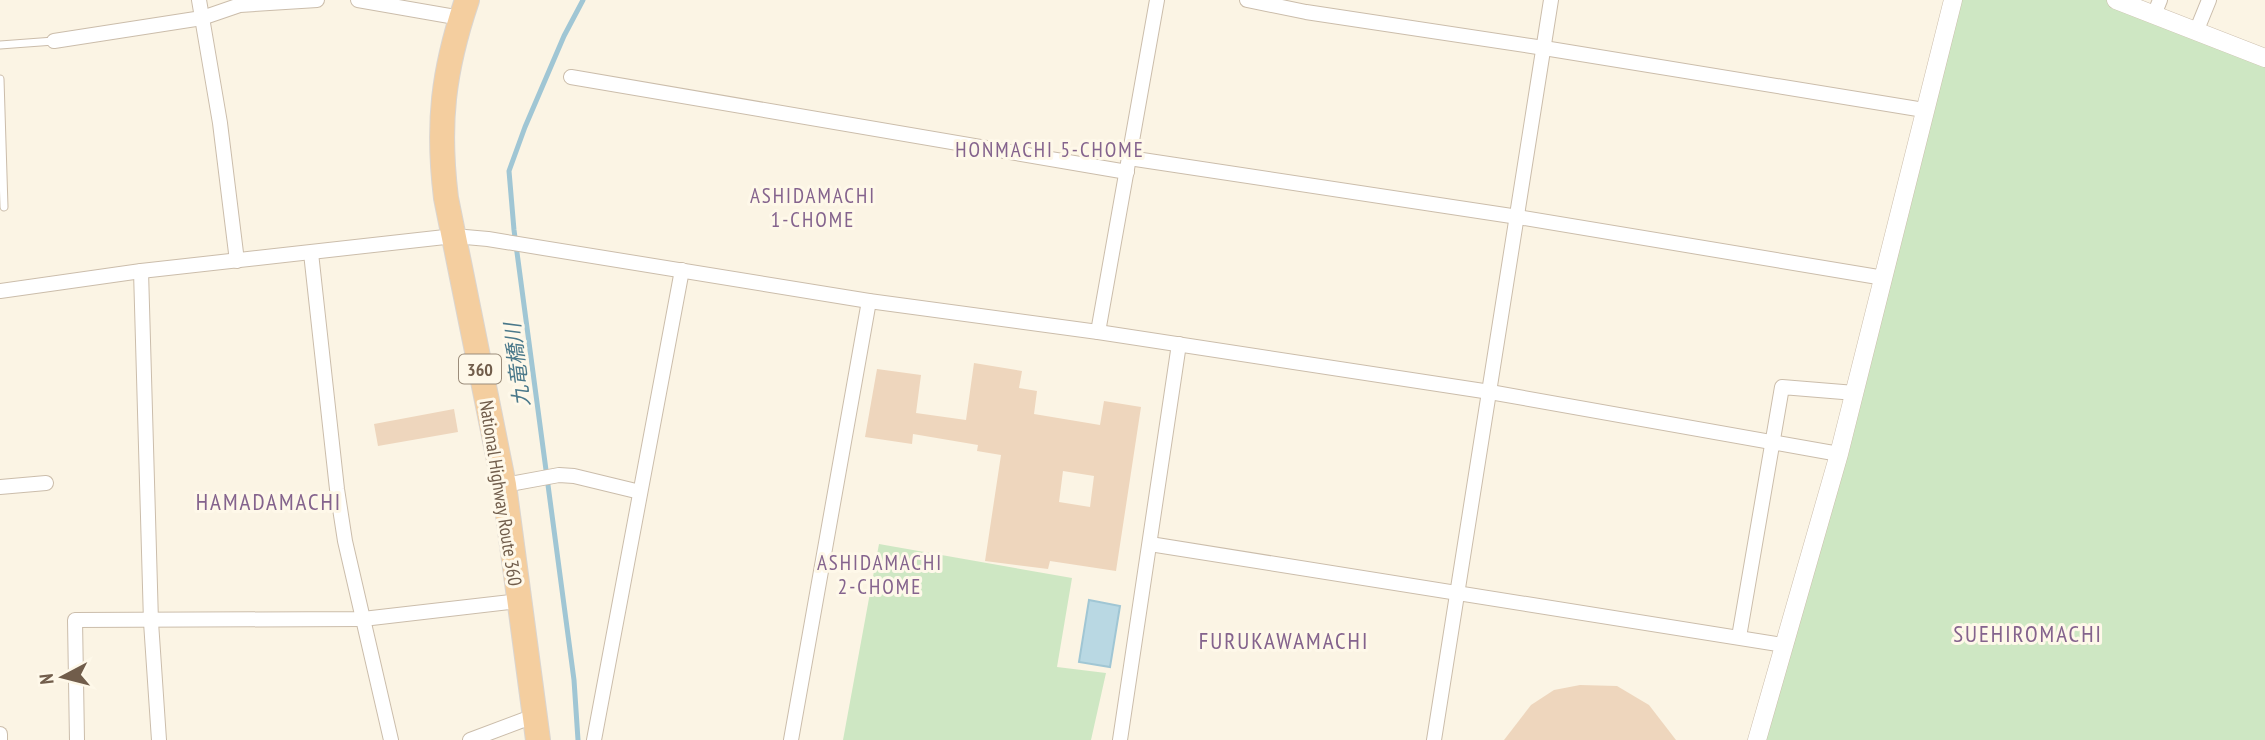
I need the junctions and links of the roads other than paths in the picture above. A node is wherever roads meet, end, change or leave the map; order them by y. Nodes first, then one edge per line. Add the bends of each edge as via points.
1 (199, 0) edge
2 (317, 0) edge
3 (358, 0) edge
4 (1157, 0) edge
5 (1248, 0) edge
6 (1551, 0) edge
7 (1953, 0) edge
8 (2116, 0) edge
9 (2209, 0) edge
10 (2157, 7) edge
11 (464, 9) edge
12 (202, 18) junction
13 (2196, 32) junction
14 (54, 41) joint
15 (0, 45) edge
16 (1544, 48) junction
17 (2265, 58) edge
18 (571, 77) dead end
19 (0, 79) edge
20 (1924, 110) junction
21 (1, 152) edge
22 (1128, 165) junction
23 (4, 207) dead end
24 (1518, 217) junction
25 (454, 236) junction
26 (311, 253) junction
27 (237, 261) junction
28 (681, 270) junction
29 (141, 271) junction
30 (1884, 278) junction
31 (0, 291) edge
32 (869, 301) junction
33 (1098, 332) junction
34 (1179, 344) junction
35 (1490, 392) junction
36 (1855, 393) junction
37 (1773, 442) junction
38 (1839, 454) junction
39 (46, 483) dead end
40 (504, 485) junction
41 (0, 487) edge
42 (640, 492) junction
43 (1150, 544) junction
44 (1458, 592) junction
45 (519, 601) junction
46 (363, 619) junction
47 (151, 620) junction
48 (1739, 637) junction
49 (1783, 645) junction
50 (536, 728) edge
51 (0, 734) edge
52 (0, 740) edge
53 (77, 740) edge
54 (159, 740) edge
55 (391, 740) edge
56 (470, 740) edge
57 (594, 740) edge
58 (791, 740) edge
59 (1120, 740) edge
60 (1434, 740) edge
61 (1757, 740) edge

1 - 12 street
2 - 12 street via 240,5
3 - 11 street
4 - 22 street
5 - 16 street
6 - 16 street
7 - 20 street
8 - 10 street
9 - 13 street
10 - 13 street
11 - 25 highway, National Highway Route 360 / 360 via 444,85 440,132
12 - 14 street
12 - 27 street
13 - 17 street
14 - 15 lane
16 - 20 street
16 - 24 street
18 - 22 street
19 - 21 lane
20 - 30 street
21 - 23 lane
22 - 24 street
22 - 33 street
24 - 30 street
24 - 35 street
25 - 26 street
25 - 28 street
25 - 40 highway, National Highway Route 360 / 360
26 - 27 street
26 - 46 street via 337,489
27 - 29 street
28 - 32 street
28 - 42 street
29 - 31 street
29 - 47 street
30 - 36 street
32 - 33 street
32 - 58 street
33 - 34 street
34 - 35 street
34 - 43 street
35 - 37 street
35 - 44 street
36 - 37 street via 1782,387
36 - 38 street
37 - 38 street
37 - 48 street
38 - 49 street
39 - 41 street
40 - 42 street via 559,475
40 - 45 highway, National Highway Route 360 / 360
42 - 57 street
43 - 44 street
43 - 59 street
44 - 48 street
44 - 60 street
45 - 46 street
45 - 50 highway, National Highway Route 360 / 360
46 - 47 street
46 - 55 street
47 - 53 street via 75,620
47 - 54 street
48 - 49 street
49 - 61 street
50 - 56 street
51 - 52 street

